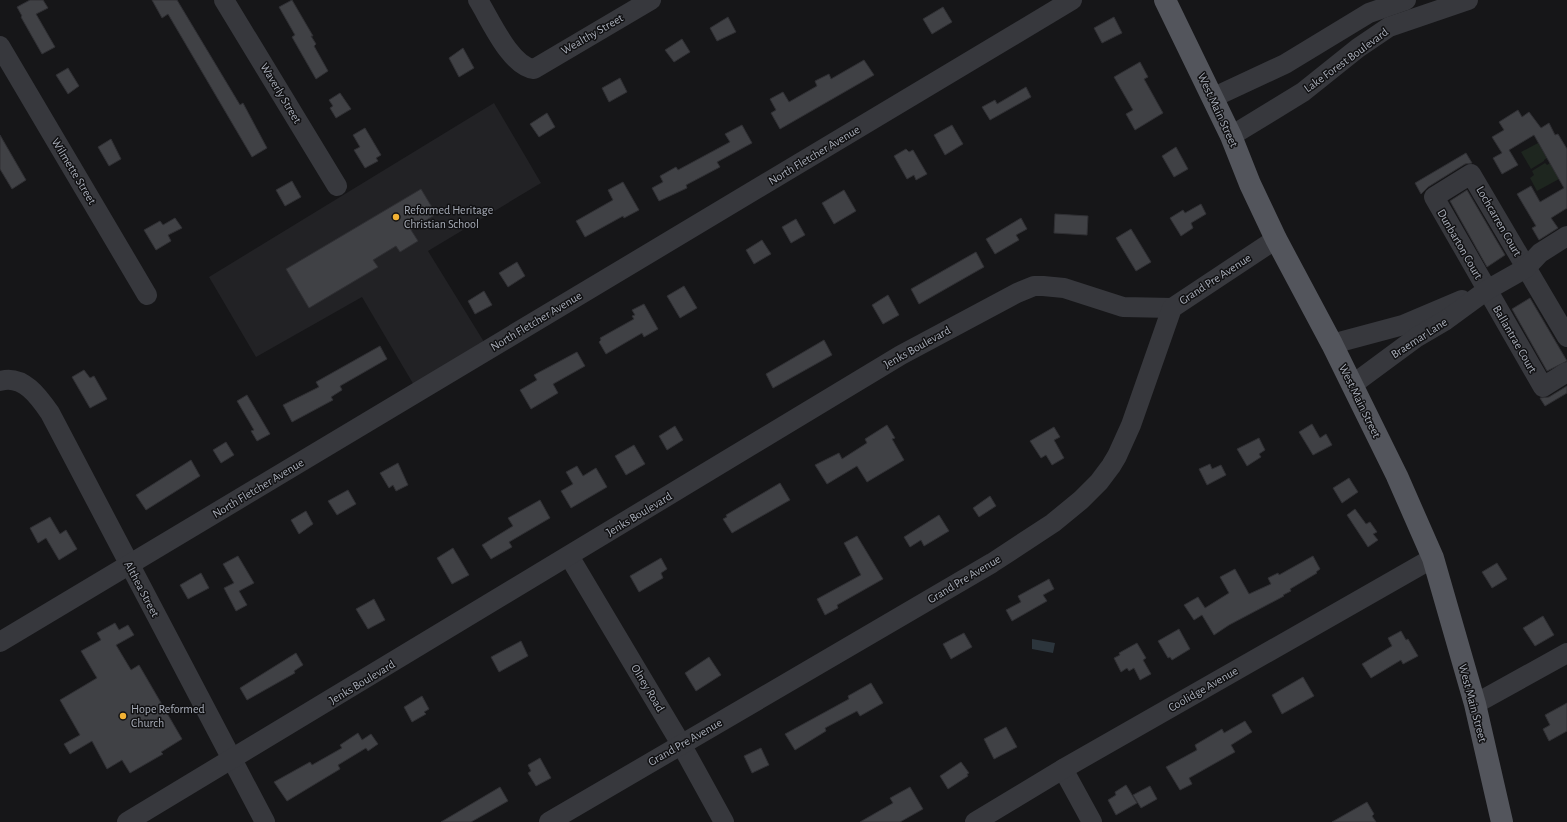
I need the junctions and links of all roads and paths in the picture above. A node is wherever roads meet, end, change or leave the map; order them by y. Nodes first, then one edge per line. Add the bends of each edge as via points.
1 (224, 0) edge
2 (478, 0) edge
3 (651, 0) edge
4 (1072, 0) edge
5 (1165, 0) edge
6 (1406, 0) edge
7 (1468, 0) edge
8 (0, 46) edge
9 (1212, 98) junction
10 (1231, 136) junction
11 (337, 186) dead end
12 (1434, 197) joint
13 (1567, 236) edge
14 (1276, 240) junction
15 (1567, 250) edge
16 (1527, 267) junction
17 (1487, 290) junction
18 (147, 296) dead end
19 (1172, 308) junction
20 (1567, 337) edge
21 (1332, 344) junction
22 (1567, 372) edge
23 (0, 381) edge
24 (1352, 385) junction
25 (570, 556) junction
26 (1433, 558) junction
27 (130, 565) junction
28 (0, 642) edge
29 (1567, 653) edge
30 (1475, 704) junction
31 (681, 744) junction
32 (233, 760) junction
33 (1063, 769) junction
34 (127, 822) edge
35 (265, 822) edge
36 (549, 822) edge
37 (724, 822) edge
38 (975, 822) edge
39 (1092, 822) edge
40 (1502, 822) edge

1 - 11 street, Waverly Street
2 - 3 street, Wealthy Street via 512,55 526,68 534,69
4 - 27 street, North Fletcher Avenue
5 - 9 main road, West Main Street
6 - 9 street, Lake Forest Boulevard via 1369,13 1285,64
7 - 10 street, Lake Forest Boulevard via 1389,27 1303,92
8 - 18 street, Wilmette Street
9 - 10 main road, West Main Street
10 - 14 main road, West Main Street
12 - 16 street, Lochcarren Court via 1471,174
12 - 17 street, Dunbarton Court
13 - 16 street, Braemar Lane via 1540,253
14 - 19 street, Grand Pre Avenue
14 - 21 main road, West Main Street
15 - 16 street, Braemar Lane via 1545,264
16 - 17 street, Braemar Lane
16 - 20 street, Lochcarren Court
17 - 21 street, Braemar Lane via 1404,325
17 - 22 street, Ballantrae Court via 1543,387
17 - 24 street, Braemar Lane
19 - 25 street, Jenks Boulevard via 1123,307 1064,288 1034,286 901,355
19 - 31 street, Grand Pre Avenue via 1131,425 1117,456 1099,482 1081,500 1026,542 992,563
21 - 24 main road, West Main Street
23 - 27 street, Althea Street via 6,379 22,383 37,395 50,414
24 - 26 main road, West Main Street via 1397,476
25 - 31 street, Olney Road
25 - 32 street, Jenks Boulevard
26 - 30 main road, West Main Street
26 - 33 street, Coolidge Avenue
27 - 28 street, North Fletcher Avenue
27 - 32 street, Althea Street
29 - 30 street
30 - 40 main road, West Main Street
31 - 36 street, Grand Pre Avenue
31 - 37 street, Olney Road
32 - 34 street, Jenks Boulevard
32 - 35 street, Althea Street
33 - 38 street, Coolidge Avenue
33 - 39 street

